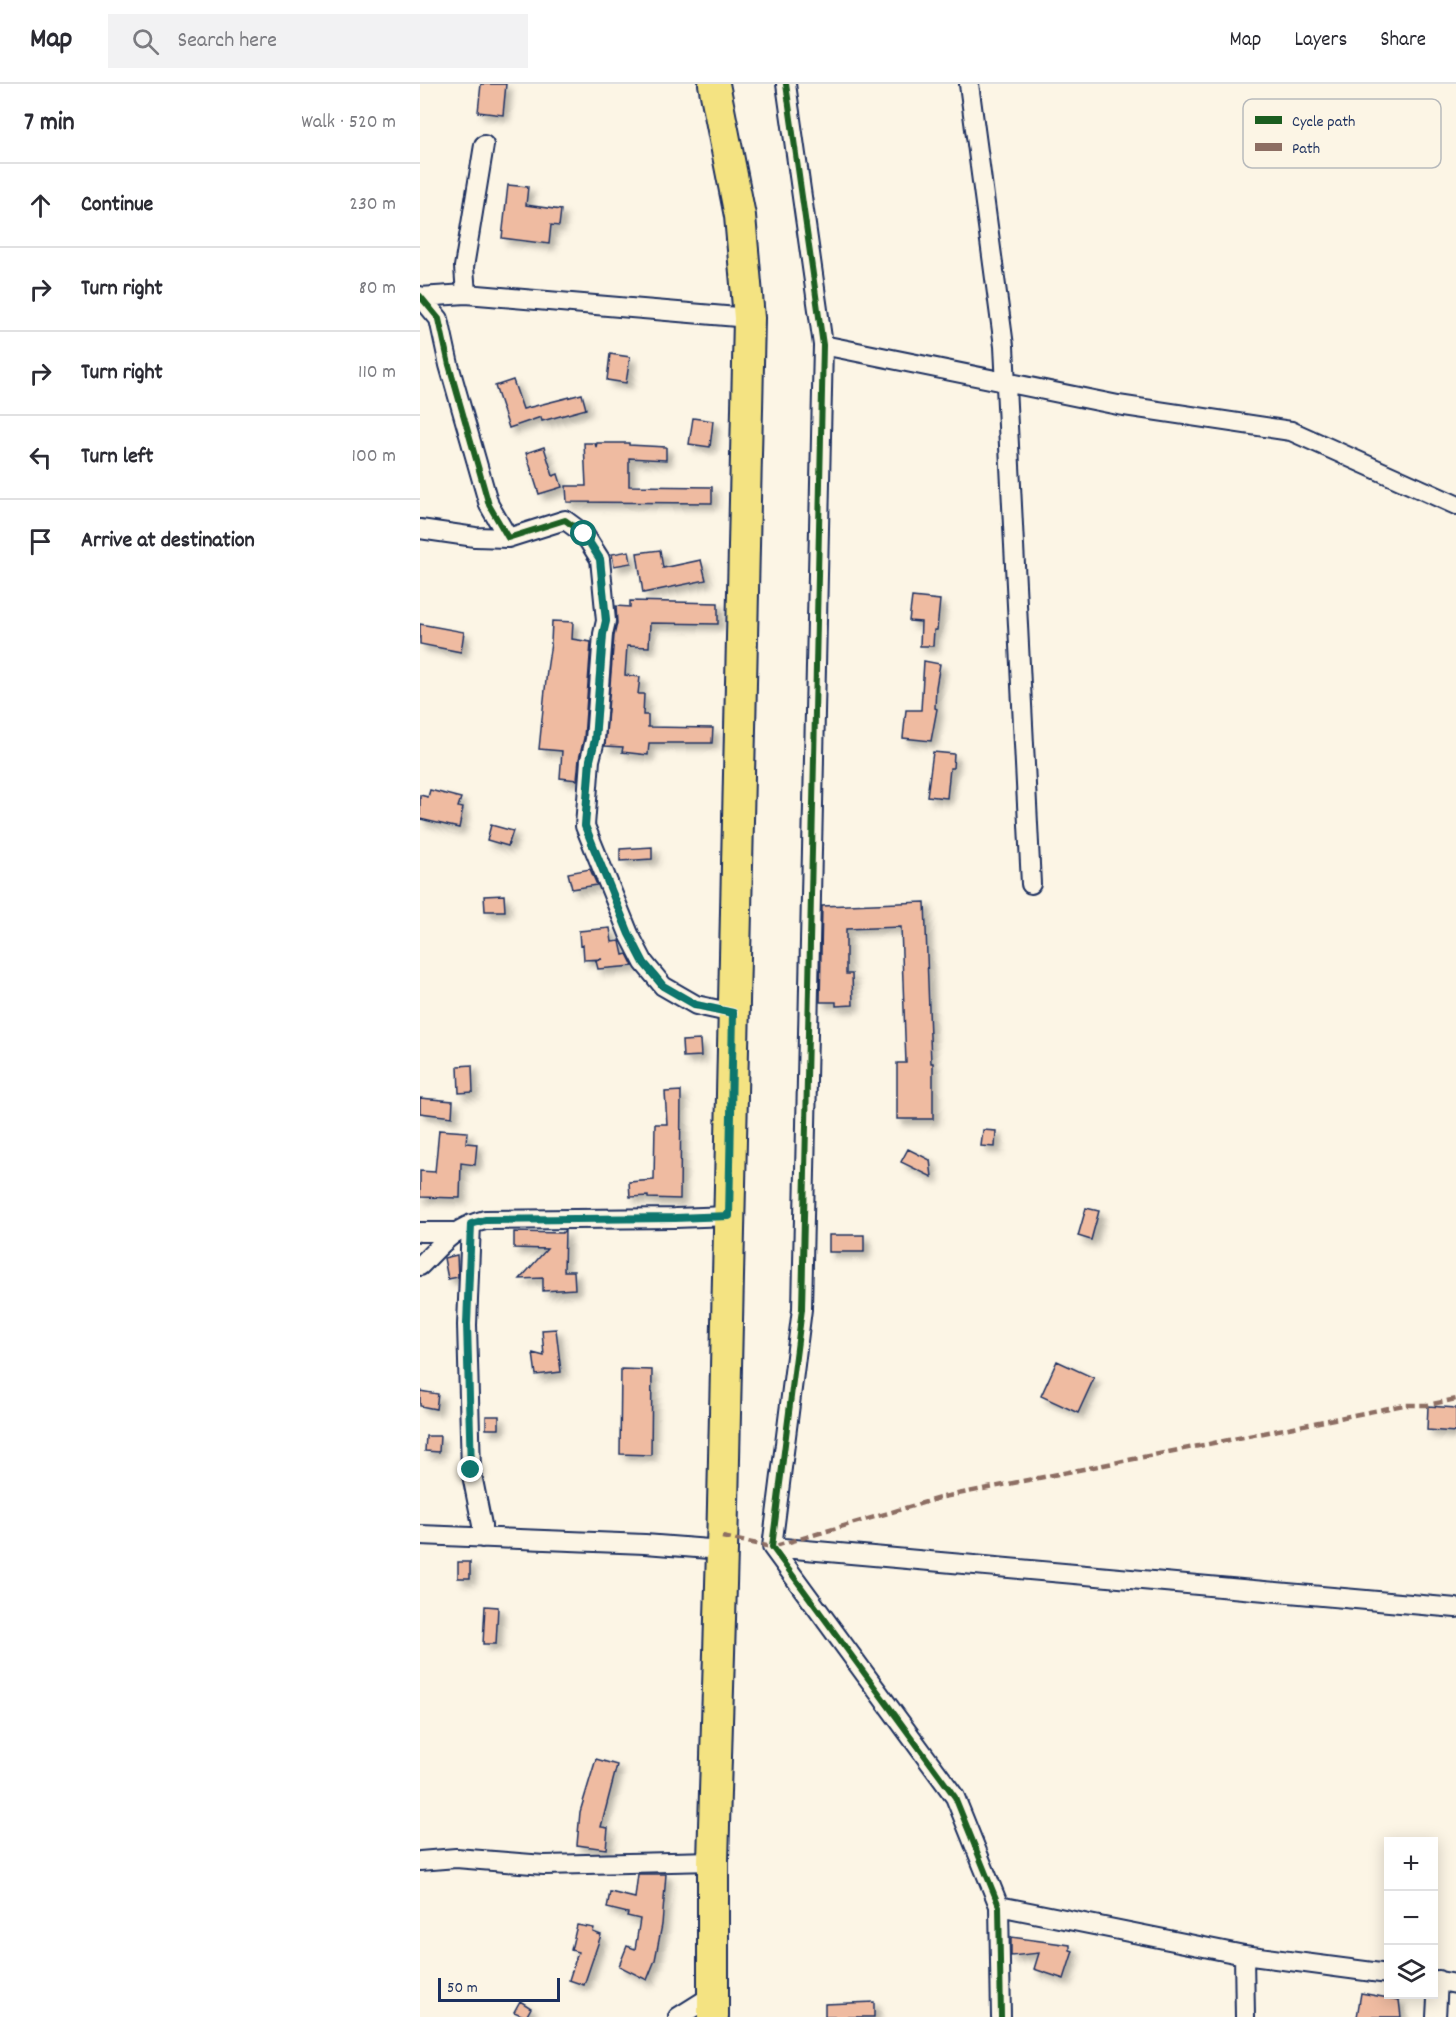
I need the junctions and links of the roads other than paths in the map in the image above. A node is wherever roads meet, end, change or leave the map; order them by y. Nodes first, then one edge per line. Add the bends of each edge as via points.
1 (714, 84) edge
2 (786, 84) edge
3 (969, 84) edge
4 (484, 145) dead end
5 (466, 294) junction
6 (421, 297) edge
7 (749, 318) junction
8 (823, 345) junction
9 (1006, 382) junction
10 (1456, 505) edge
11 (420, 529) edge
12 (508, 538) junction
13 (1031, 884) dead end
14 (733, 1013) junction
15 (729, 1216) junction
16 (471, 1224) junction
17 (420, 1232) edge
18 (453, 1232) junction
19 (420, 1266) edge
20 (420, 1535) edge
21 (482, 1538) junction
22 (772, 1547) junction
23 (722, 1550) junction
24 (1456, 1608) edge
25 (420, 1861) edge
26 (713, 1861) junction
27 (999, 1906) junction
28 (1244, 1955) junction
29 (1384, 1973) edge
30 (1443, 1981) edge
31 (713, 2006) edge
32 (678, 2017) edge
33 (1001, 2017) edge
34 (1245, 2017) edge
35 (1436, 2017) edge

1 - 7 main road via 740,216
2 - 8 street
3 - 9 street
4 - 5 street via 464,267
5 - 6 street
5 - 7 street
6 - 12 street via 439,319 489,505
7 - 14 main road
8 - 9 street
8 - 22 street via 802,1309
9 - 10 street via 1118,405 1291,431
9 - 13 street
11 - 12 street
12 - 14 street via 566,520 584,534 600,559 606,621 585,826 644,963 663,986 696,1005
14 - 15 main road
15 - 16 street via 485,1220
15 - 23 main road
16 - 18 street
16 - 21 street via 467,1324 471,1459
17 - 18 street
18 - 19 street
20 - 21 street
21 - 23 street
22 - 24 street
22 - 27 street via 955,1797
23 - 26 main road
25 - 26 street via 456,1858 544,1865
26 - 31 main road
27 - 28 street
27 - 33 street
28 - 29 street
28 - 34 street
30 - 35 street
31 - 32 street

